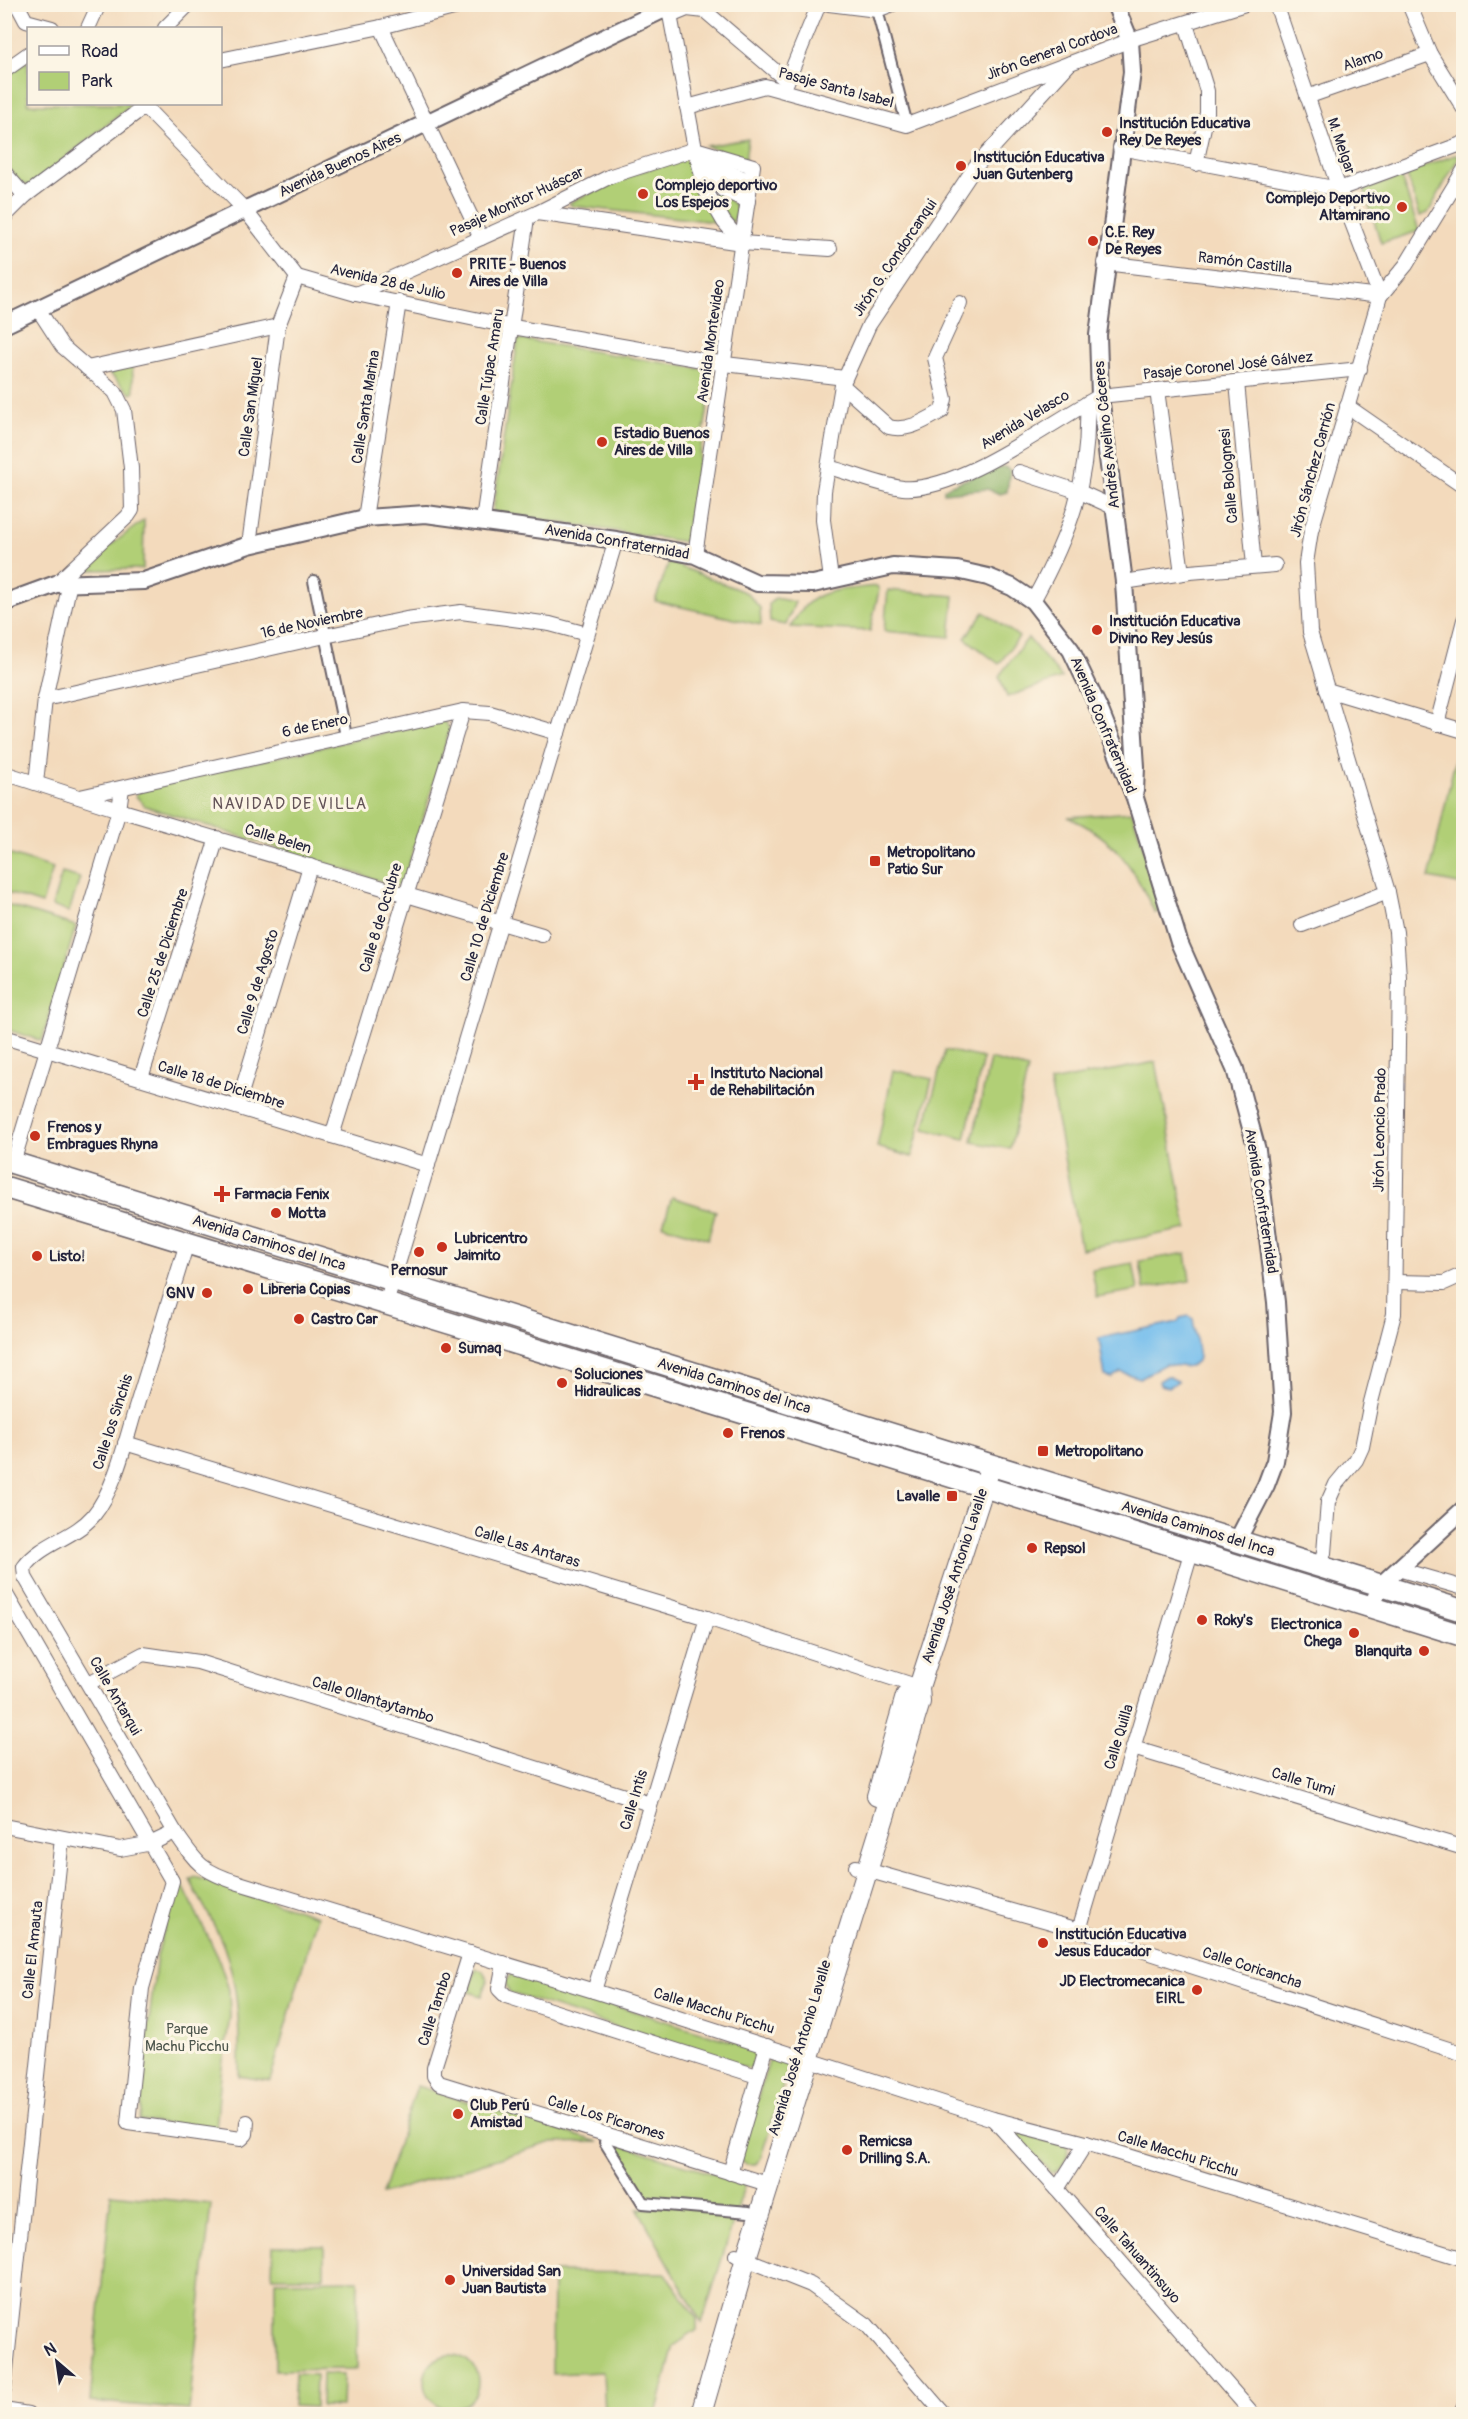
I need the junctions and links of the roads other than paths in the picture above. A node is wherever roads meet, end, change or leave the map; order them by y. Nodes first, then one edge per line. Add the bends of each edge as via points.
1 (17, 4) edge
2 (99, 4) edge
3 (189, 4) edge
4 (469, 4) edge
5 (819, 4) edge
6 (829, 4) edge
7 (893, 4) edge
8 (1115, 4) edge
9 (1245, 4) edge
10 (1276, 4) edge
11 (1409, 4) edge
12 (671, 8) edge
13 (877, 10) junction
14 (1186, 24) junction
15 (48, 27) edge
16 (88, 27) edge
17 (166, 27) edge
18 (381, 27) junction
19 (1130, 41) junction
20 (1430, 54) junction
21 (27, 55) edge
22 (222, 60) edge
23 (1070, 63) junction
24 (4, 71) edge
25 (785, 86) junction
26 (1307, 97) junction
27 (144, 105) edge
28 (146, 105) edge
29 (687, 107) junction
30 (1464, 109) edge
31 (425, 124) junction
32 (908, 125) junction
33 (1464, 143) edge
34 (1120, 148) junction
35 (695, 149) junction
36 (1197, 164) junction
37 (709, 165) junction
38 (1464, 170) edge
39 (4, 172) edge
40 (751, 181) junction
41 (1339, 189) junction
42 (25, 196) junction
43 (748, 201) junction
44 (244, 210) junction
45 (532, 215) junction
46 (4, 217) edge
47 (481, 238) junction
48 (742, 243) junction
49 (830, 249) dead end
50 (1105, 263) junction
51 (297, 277) junction
52 (356, 294) junction
53 (1380, 296) junction
54 (399, 302) junction
55 (960, 303) dead end
56 (38, 309) junction
57 (4, 325) edge
58 (278, 326) junction
59 (513, 327) junction
60 (725, 363) junction
61 (87, 368) junction
62 (1360, 369) junction
63 (844, 382) junction
64 (1237, 382) junction
65 (1157, 390) junction
66 (1094, 399) junction
67 (1347, 406) junction
68 (828, 467) junction
69 (1019, 472) dead end
70 (1464, 487) edge
71 (1080, 492) junction
72 (1115, 508) junction
73 (365, 518) junction
74 (483, 520) junction
75 (616, 540) junction
76 (249, 545) junction
77 (695, 555) junction
78 (1275, 565) dead end
79 (1254, 566) junction
80 (1182, 573) junction
81 (831, 579) junction
82 (314, 581) dead end
83 (1124, 582) junction
84 (63, 583) junction
85 (1033, 601) junction
86 (4, 603) edge
87 (1464, 620) edge
88 (587, 634) junction
89 (325, 636) junction
90 (1327, 690) junction
91 (45, 699) junction
92 (463, 711) junction
93 (1437, 724) junction
94 (1464, 731) edge
95 (558, 733) junction
96 (346, 736) junction
97 (4, 773) edge
98 (36, 783) junction
99 (122, 788) junction
100 (79, 798) junction
101 (1134, 798) junction
102 (119, 810) junction
103 (217, 838) junction
104 (310, 866) junction
105 (1388, 892) junction
106 (406, 895) junction
107 (501, 923) junction
108 (1302, 925) dead end
109 (542, 935) dead end
110 (4, 1037) edge
111 (48, 1051) junction
112 (141, 1078) junction
113 (237, 1107) junction
114 (332, 1136) junction
115 (9, 1161) edge
116 (428, 1166) junction
117 (4, 1187) edge
118 (187, 1243) junction
119 (1464, 1274) edge
120 (393, 1281) junction
121 (1396, 1282) junction
122 (386, 1304) junction
123 (125, 1443) junction
124 (991, 1465) junction
125 (984, 1487) junction
126 (1464, 1509) edge
127 (1237, 1541) junction
128 (1191, 1553) junction
129 (1231, 1565) junction
130 (1320, 1566) junction
131 (1398, 1569) junction
132 (25, 1577) joint
133 (1381, 1585) junction
134 (1464, 1588) edge
135 (4, 1591) edge
136 (1371, 1608) junction
137 (1464, 1611) edge
138 (707, 1618) junction
139 (1464, 1636) edge
140 (89, 1683) junction
141 (919, 1687) junction
142 (1133, 1748) junction
143 (650, 1804) junction
144 (4, 1826) edge
145 (175, 1832) junction
146 (62, 1838) junction
147 (152, 1843) junction
148 (1464, 1848) edge
149 (862, 1869) junction
150 (1079, 1930) junction
151 (470, 1953) junction
152 (504, 1963) junction
153 (594, 1991) junction
154 (767, 2046) junction
155 (1464, 2054) edge
156 (804, 2057) junction
157 (434, 2076) joint
158 (757, 2076) junction
159 (993, 2120) junction
160 (247, 2122) dead end
161 (608, 2136) junction
162 (1086, 2143) junction
163 (730, 2173) junction
164 (765, 2183) junction
165 (1057, 2189) junction
166 (749, 2212) junction
167 (741, 2257) junction
168 (1464, 2259) edge
169 (4, 2388) edge
170 (1464, 2407) edge
171 (4, 2409) edge
172 (28, 2415) edge
173 (687, 2415) edge
174 (701, 2415) edge
175 (944, 2415) edge
176 (1252, 2415) edge
177 (1461, 2415) edge

1 - 15 street via 26,21
2 - 16 street
3 - 17 street
4 - 18 street
5 - 25 street
6 - 13 street
7 - 13 street
8 - 19 street, Andrés Avelino Cáceres
9 - 14 street, Jirón General Cordova
10 - 26 street, M. Melgar
11 - 20 street
12 - 25 street via 705,11
12 - 29 street
12 - 31 street, Avenida Buenos Aires
13 - 32 street
14 - 19 street, Jirón General Cordova
14 - 36 street via 1207,91
18 - 22 street
18 - 31 street
19 - 23 street, Jirón General Cordova
19 - 34 street, Andrés Avelino Cáceres via 1132,72
20 - 26 street, Alamo
20 - 30 street
21 - 24 street
23 - 32 street, Jirón General Cordova
23 - 63 street, Jirón G. Condorcanqui via 975,167 869,325
25 - 29 street, Pasaje Santa Isabel via 765,86
25 - 32 street, Pasaje Santa Isabel
26 - 41 street, M. Melgar
27 - 42 street
28 - 44 street
29 - 35 street
31 - 44 street, Avenida Buenos Aires
31 - 47 street
33 - 41 street
34 - 36 street
34 - 50 street, Andrés Avelino Cáceres
35 - 37 street
35 - 40 street, Avenida Montevideo via 753,166
35 - 45 street, Pasaje Monitor Huáscar via 629,168
35 - 48 street via 706,190 723,222
36 - 41 street
37 - 40 street
37 - 43 street via 723,190
38 - 53 street via 1406,265
39 - 42 street
40 - 43 street, Avenida Montevideo
41 - 53 street, M. Melgar
42 - 46 street
43 - 48 street, Avenida Montevideo
44 - 51 street
44 - 56 street, Avenida Buenos Aires
45 - 47 street, Pasaje Monitor Huáscar
45 - 48 street
45 - 59 street, Calle Túpac Amaru
47 - 52 street, Pasaje Monitor Huáscar
48 - 49 street
48 - 60 street, Avenida Montevideo
50 - 53 street, Ramón Castilla
50 - 66 street, Andrés Avelino Cáceres
51 - 52 street, Avenida 28 de Julio
51 - 58 street, Calle San Miguel
52 - 54 street, Avenida 28 de Julio
53 - 62 street, Jirón Sánchez Carrión
54 - 59 street, Avenida 28 de Julio
54 - 73 street, Calle Santa Marina
55 - 63 street via 934,358 945,399 942,411 912,426 889,427
56 - 57 street, Avenida Buenos Aires
56 - 61 street via 62,346
58 - 61 street
58 - 76 street, Calle San Miguel
59 - 60 street, Avenida 28 de Julio
59 - 74 street, Calle Túpac Amaru
60 - 63 street, Avenida 28 de Julio
60 - 77 street, Avenida Montevideo
61 - 84 street via 115,392 124,410 132,510
62 - 64 street, Pasaje Coronel José Gálvez
62 - 67 street, Jirón Sánchez Carrión
63 - 68 street, Jirón G. Condorcanqui
64 - 65 street, Pasaje Coronel José Gálvez
64 - 79 street, Calle Bolognesi
65 - 66 street, Pasaje Coronel José Gálvez
65 - 80 street
66 - 68 street, Avenida Velasco via 1022,444 939,482 904,488
66 - 71 street
66 - 72 street, Andrés Avelino Cáceres
67 - 70 street
67 - 90 street, Jirón Sánchez Carrión via 1311,531 1306,563 1310,632
68 - 81 street, Jirón G. Condorcanqui via 823,520
69 - 71 street
71 - 72 street
71 - 85 street via 1059,553
72 - 83 street, Andrés Avelino Cáceres
73 - 74 street, Avenida Confraternidad via 426,514
73 - 76 street, Avenida Confraternidad
74 - 75 street, Avenida Confraternidad
75 - 77 street, Avenida Confraternidad
75 - 88 street, Calle 10 de Diciembre
76 - 84 street, Avenida Confraternidad via 144,581
77 - 81 street, Avenida Confraternidad via 757,583 813,584
78 - 79 street
79 - 80 street
80 - 83 street
81 - 85 street, Avenida Confraternidad via 894,567 957,570 988,577
82 - 89 street
83 - 101 street, Andrés Avelino Cáceres via 1136,767
84 - 86 street, Avenida Confraternidad
84 - 91 street
85 - 101 street, Avenida Confraternidad via 1071,650 1101,712
87 - 93 street
88 - 89 street, 16 de Noviembre via 550,624 460,612
88 - 95 street, Calle 10 de Diciembre
89 - 91 street, 16 de Noviembre
89 - 96 street
90 - 93 street
90 - 105 street, Jirón Leoncio Prado
91 - 98 street
92 - 95 street, 6 de Enero via 490,712
92 - 96 street, 6 de Enero
92 - 106 street, Calle 8 de Octubre
93 - 94 street
95 - 107 street, Calle 10 de Diciembre
96 - 99 street, 6 de Enero
97 - 98 street, Calle Belen
98 - 100 street, Calle Belen
99 - 100 street, 6 de Enero
99 - 102 street
100 - 102 street, Calle Belen
101 - 127 street, Avenida Confraternidad via 1179,942 1235,1069 1257,1150 1276,1302 1283,1412 1275,1461
102 - 103 street, Calle Belen
102 - 111 street
103 - 104 street, Calle Belen
103 - 112 street, Calle 25 de Diciembre
104 - 106 street, Calle Belen
104 - 113 street, Calle 9 de Agosto
105 - 108 street
105 - 121 street, Jirón Leoncio Prado via 1399,977
106 - 107 street, Calle Belen
106 - 114 street, Calle 8 de Octubre
107 - 109 street, Calle Belen
107 - 116 street, Calle 10 de Diciembre
110 - 111 street, Calle 18 de Diciembre
111 - 112 street, Calle 18 de Diciembre
111 - 115 street
112 - 113 street, Calle 18 de Diciembre
113 - 114 street, Calle 18 de Diciembre
114 - 116 street, Calle 18 de Diciembre
115 - 120 main road, Avenida Caminos del Inca
116 - 120 street, Calle 10 de Diciembre
117 - 118 main road, Avenida Caminos del Inca
118 - 122 main road, Avenida Caminos del Inca
118 - 123 street, Calle los Sinchis
119 - 121 street via 1444,1283
120 - 122 street, Calle 10 de Diciembre
120 - 124 main road, Avenida Caminos del Inca
121 - 130 street, Jirón Leoncio Prado via 1394,1314 1362,1447 1336,1484 1329,1502
122 - 125 main road, Avenida Caminos del Inca
123 - 132 street, Calle los Sinchis via 105,1498 94,1515 31,1558 24,1567
123 - 138 street, Calle Las Antaras
124 - 125 main road, Avenida José Antonio Lavalle
124 - 127 main road, Avenida Caminos del Inca
125 - 128 main road, Avenida Caminos del Inca
125 - 141 main road, Avenida José Antonio Lavalle
126 - 131 street
127 - 129 street, Avenida Confraternidad
127 - 130 main road, Avenida Caminos del Inca
128 - 129 main road, Avenida Caminos del Inca
128 - 142 street, Calle Quilla
129 - 136 main road, Avenida Caminos del Inca
130 - 133 main road, Avenida Caminos del Inca
131 - 133 street
131 - 134 street
132 - 140 street, Calle Antarqui
133 - 136 street
133 - 137 main road, Avenida Caminos del Inca
135 - 147 street
136 - 139 main road, Avenida Caminos del Inca
138 - 141 street, Calle Las Antaras
138 - 143 street, Calle Intis
140 - 143 street, Calle Ollantaytambo via 143,1654 198,1662
140 - 145 street, Calle Antarqui
141 - 149 main road, Avenida José Antonio Lavalle via 920,1702
142 - 148 street, Calle Tumi
142 - 150 street, Calle Quilla
143 - 153 street, Calle Intis
144 - 146 street
145 - 147 street
145 - 151 street, Calle Macchu Picchu via 201,1867 213,1875
146 - 147 street via 120,1849
146 - 169 street, Calle El Amauta
147 - 160 street via 170,1874 172,1887 142,1988 128,2123 241,2139 246,2134
149 - 150 street, Calle Coricancha
149 - 156 main road, Avenida José Antonio Lavalle
150 - 155 street, Calle Coricancha
151 - 152 street, Calle Macchu Picchu
151 - 157 street, Calle Tambo
152 - 153 street, Calle Macchu Picchu
152 - 158 street via 498,1985 506,1996
153 - 154 street, Calle Macchu Picchu
154 - 156 street, Calle Macchu Picchu
154 - 158 street
156 - 159 street, Calle Macchu Picchu
156 - 164 main road, Avenida José Antonio Lavalle
157 - 161 street, Calle Los Picarones via 439,2083
158 - 163 street
159 - 162 street, Calle Macchu Picchu
159 - 165 street, Calle Tahuantinsuyo
161 - 163 street, Calle Los Picarones
161 - 166 street via 605,2142 643,2203
162 - 165 street
162 - 168 street, Calle Macchu Picchu
163 - 164 street, Calle Los Picarones
164 - 166 main road, Avenida José Antonio Lavalle
164 - 167 main road, Avenida José Antonio Lavalle
165 - 176 street, Calle Tahuantinsuyo
166 - 167 main road, Avenida José Antonio Lavalle
167 - 173 main road, Avenida José Antonio Lavalle
167 - 174 main road, Avenida José Antonio Lavalle
167 - 175 street via 811,2285 867,2325
170 - 177 street
171 - 172 street

